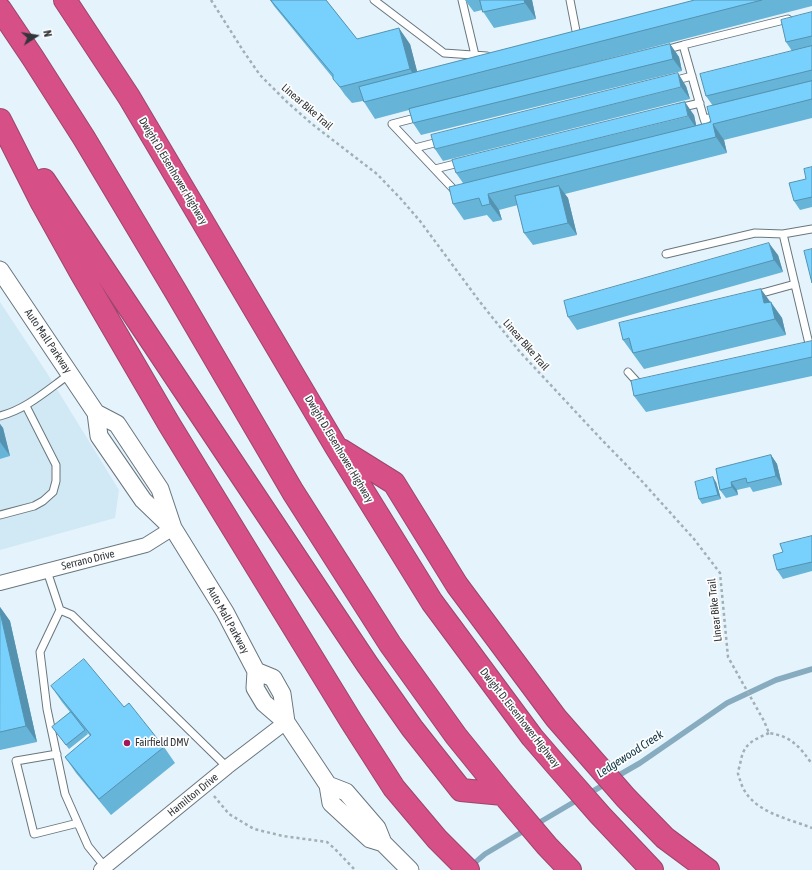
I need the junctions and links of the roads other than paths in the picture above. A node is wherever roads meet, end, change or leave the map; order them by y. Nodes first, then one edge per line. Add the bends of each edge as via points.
1 (65, 0) edge
2 (374, 0) edge
3 (462, 0) edge
4 (570, 0) edge
5 (0, 9) edge
6 (797, 16) edge
7 (584, 34) edge
8 (683, 45) junction
9 (660, 51) edge
10 (475, 55) junction
11 (498, 57) edge
12 (696, 78) junction
13 (669, 82) edge
14 (700, 103) junction
15 (670, 110) edge
16 (720, 115) edge
17 (423, 116) edge
18 (704, 119) junction
19 (0, 120) edge
20 (700, 132) edge
21 (446, 140) edge
22 (415, 148) junction
23 (473, 160) edge
24 (435, 170) junction
25 (467, 193) edge
26 (812, 229) edge
27 (784, 234) junction
28 (666, 254) dead end
29 (2, 277) edge
30 (795, 284) junction
31 (750, 296) edge
32 (803, 350) edge
33 (628, 372) dead end
34 (70, 374) junction
35 (652, 386) edge
36 (26, 406) junction
37 (0, 416) edge
38 (336, 447) junction
39 (0, 515) edge
40 (173, 528) junction
41 (47, 571) junction
42 (0, 583) edge
43 (60, 610) junction
44 (286, 722) junction
45 (56, 754) junction
46 (227, 767) junction
47 (503, 794) junction
48 (78, 823) junction
49 (103, 868) edge
50 (410, 870) edge
51 (468, 870) edge
52 (570, 870) edge
53 (652, 870) edge
54 (708, 870) edge

1 - 38 highway, Dwight D. Eisenhower Highway via 129,96
2 - 10 lane via 444,53
3 - 10 lane
4 - 7 lane via 573,37
5 - 47 highway via 84,138 293,492 356,591 390,644 456,736
6 - 8 lane
8 - 9 lane
8 - 12 lane
10 - 11 lane
12 - 13 lane
12 - 14 lane
14 - 15 lane
14 - 18 lane
16 - 18 lane
17 - 22 lane via 392,124
18 - 20 lane via 708,130
19 - 47 highway via 55,196 412,728 461,790
19 - 51 highway via 81,273 181,444 355,728 394,788
21 - 22 lane
22 - 24 lane
23 - 24 lane
24 - 25 lane via 459,195
26 - 27 lane
27 - 28 lane via 755,233
27 - 30 lane
29 - 34 street, Auto Mall Parkway
30 - 31 lane
30 - 32 lane via 810,348
33 - 35 lane via 638,383
34 - 36 lane
34 - 40 street, Auto Mall Parkway via 96,413 117,424 156,482
36 - 37 lane
36 - 39 lane via 56,465 56,481 53,492 43,501
38 - 53 highway, Dwight D. Eisenhower Highway via 432,602 532,737
38 - 54 highway via 394,483 457,585 556,718 665,838
40 - 41 street, Serrano Drive via 146,545
40 - 44 street, Auto Mall Parkway via 225,612 256,671 273,678 282,694
41 - 42 street, Serrano Drive
41 - 43 lane
43 - 45 lane via 40,652
43 - 46 lane via 72,615
44 - 46 street, Hamilton Drive
44 - 50 street, Auto Mall Parkway via 328,785 331,804 370,839 383,843
45 - 48 lane via 65,794
45 - 48 lane via 16,761 34,834
46 - 49 street, Hamilton Drive
47 - 52 highway
48 - 49 lane via 88,846

